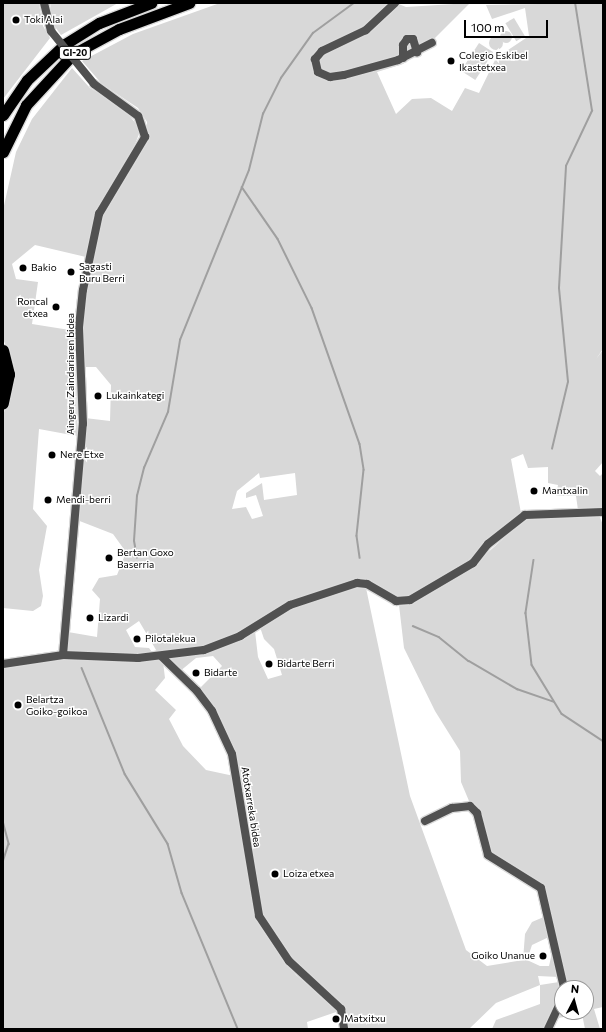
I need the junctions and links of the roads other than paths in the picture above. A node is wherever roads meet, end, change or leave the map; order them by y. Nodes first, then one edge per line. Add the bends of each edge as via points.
1 (44, 3) edge
2 (151, 3) edge
3 (190, 3) edge
4 (395, 3) edge
5 (432, 43) dead end
6 (417, 52) junction
7 (403, 58) junction
8 (3, 115) edge
9 (3, 152) edge
10 (3, 350) edge
11 (3, 403) edge
12 (603, 512) edge
13 (62, 655) junction
14 (162, 657) junction
15 (3, 664) edge
16 (425, 821) dead end
17 (562, 980) edge
18 (554, 1016) edge
19 (344, 1029) edge
20 (548, 1029) edge

1 - 13 street, Aingeru Zaindariaren bidea, bridge via 51,31 94,84 138,116 145,137 99,214 83,290 79,327 83,424
2 - 8 highway, GI-20 via 99,23 65,44 27,80
3 - 9 highway, GI-20 via 119,29 73,54 26,105
4 - 7 street via 366,30 322,51 314,65 318,72 330,77
5 - 6 street
6 - 7 street
6 - 7 street via 413,39 407,39 403,45
10 - 11 highway via 9,374
12 - 14 street via 525,515 488,544 473,563 410,600 396,601 368,584 340,586 290,605 240,636 204,650
13 - 14 street
13 - 15 street
14 - 19 street, Atotxarreka bidea via 197,691 212,712 232,754 244,814 255,903 269,932 289,961 341,1008
16 - 17 street via 452,808 470,806 476,814 488,854 541,888
18 - 20 street

